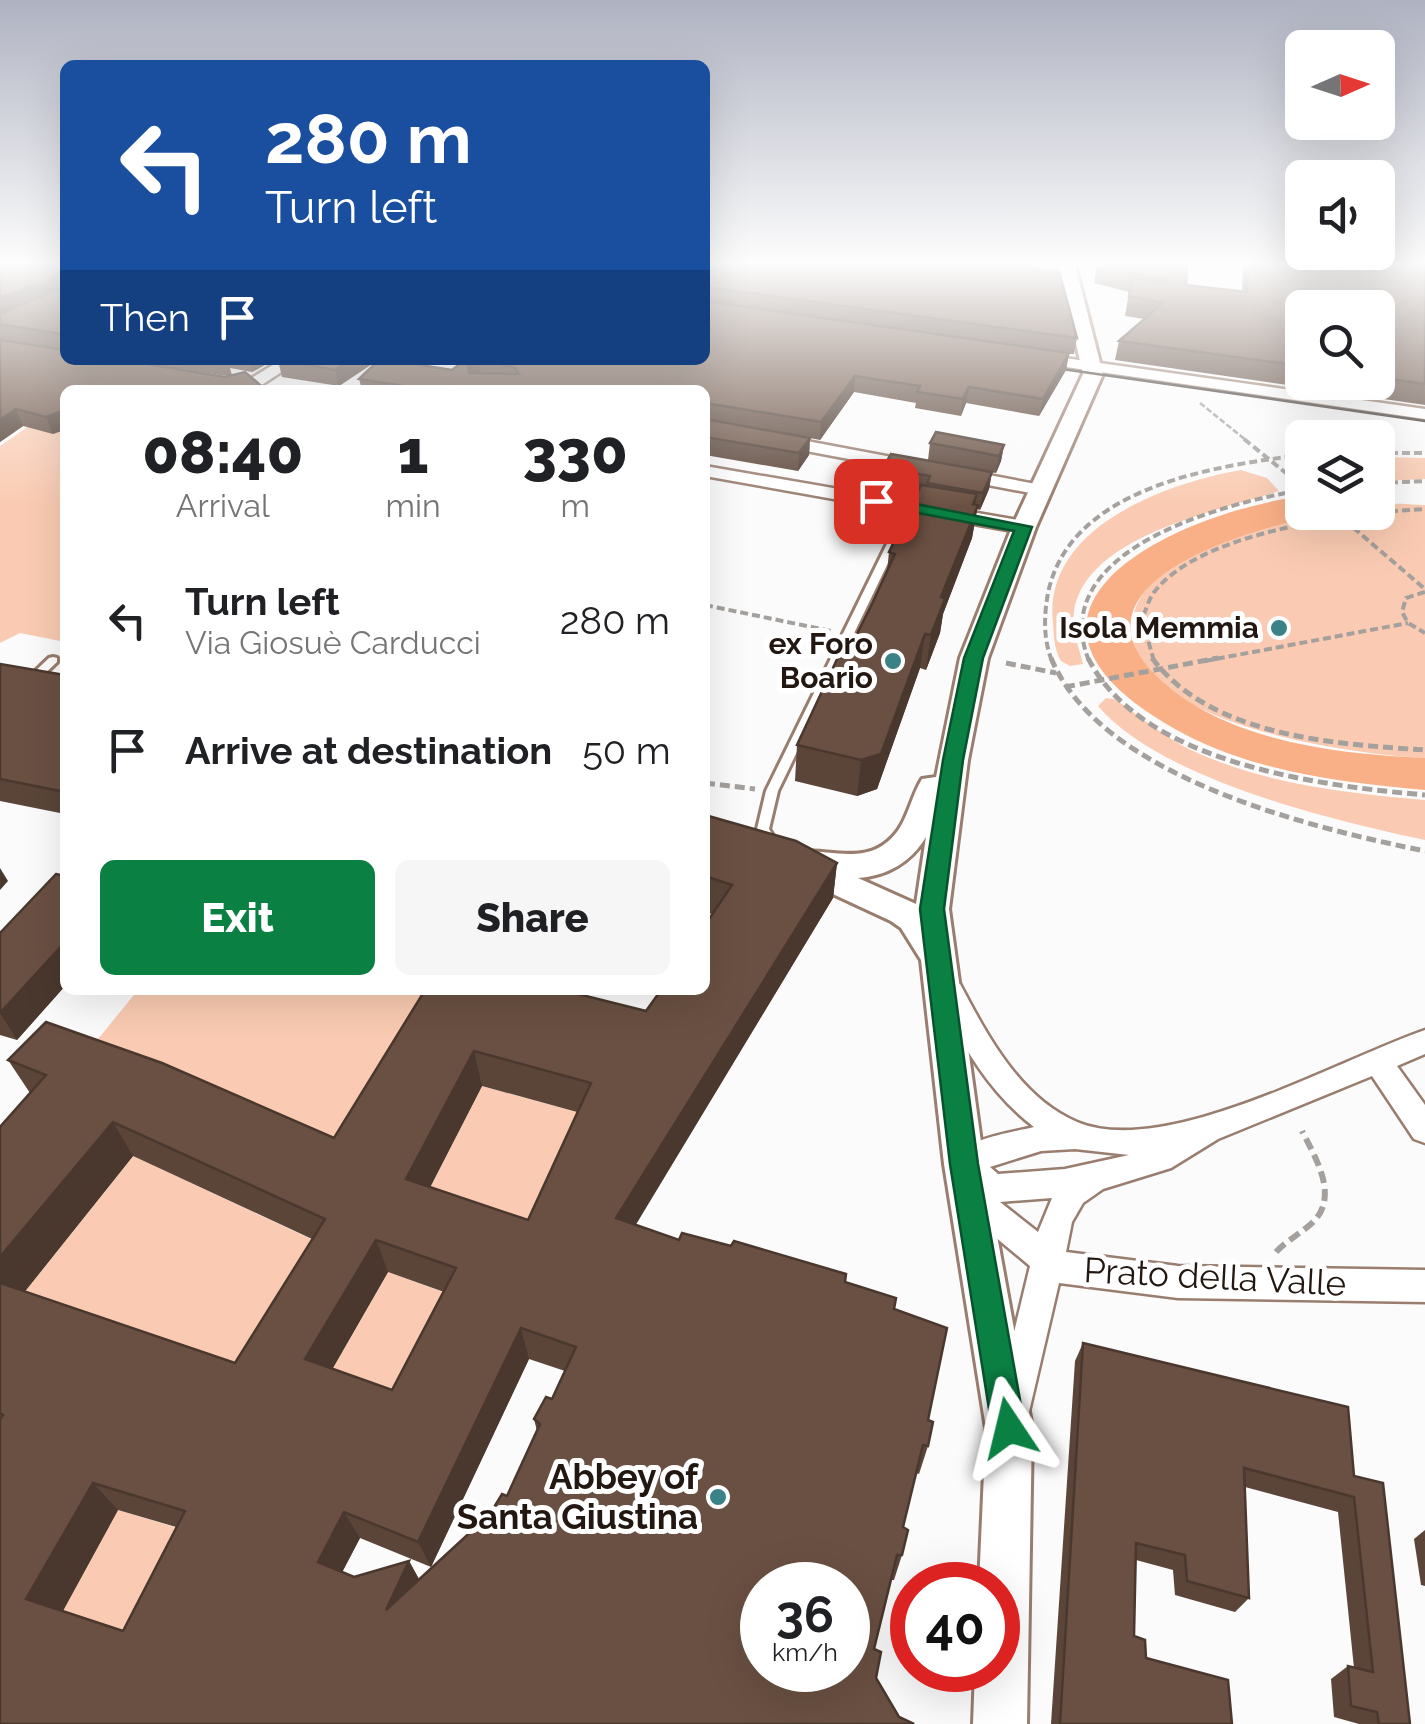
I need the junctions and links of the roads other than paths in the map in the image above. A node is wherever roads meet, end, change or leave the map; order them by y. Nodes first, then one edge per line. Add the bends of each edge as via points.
1 (1086, 345) edge
2 (1022, 357) edge
3 (285, 365) edge
4 (1092, 368) junction
5 (208, 384) edge
6 (233, 385) edge
7 (259, 385) edge
8 (1425, 414) edge
9 (762, 438) edge
10 (710, 472) edge
11 (1041, 490) junction
12 (910, 507) junction
13 (1024, 527) junction
14 (974, 658) junction
15 (53, 660) dead end
16 (0, 676) edge
17 (32, 681) junction
18 (60, 685) edge
19 (742, 848) edge
20 (786, 861) junction
21 (938, 968) junction
22 (1425, 1042) edge
23 (1378, 1061) junction
24 (1208, 1130) junction
25 (1425, 1130) edge
26 (1074, 1136) junction
27 (1107, 1173) junction
28 (967, 1180) junction
29 (1046, 1258) junction
30 (1425, 1286) edge
31 (1009, 1428) junction
32 (1000, 1724) edge

1 - 4 street
2 - 4 street
3 - 7 street
4 - 8 street
4 - 11 street
5 - 6 street
9 - 11 street
10 - 12 street
11 - 13 street
12 - 13 street
12 - 20 lane via 772,791 764,829
13 - 14 street
14 - 20 street via 920,826 908,844 851,870
14 - 21 street via 935,875
15 - 17 lane
16 - 17 street
17 - 18 street
19 - 20 street
20 - 21 street via 913,919
21 - 26 street via 1004,1082 1024,1104
21 - 28 street
22 - 23 street
23 - 24 street
23 - 25 street
24 - 26 street via 1138,1143
24 - 27 street via 1179,1150
26 - 28 street via 1010,1146
27 - 28 street via 992,1188
27 - 29 street via 1065,1202
28 - 29 street, Prato della Valle
28 - 31 street
29 - 30 street, Prato della Valle via 1068,1271 1178,1282
29 - 31 street
31 - 32 street

